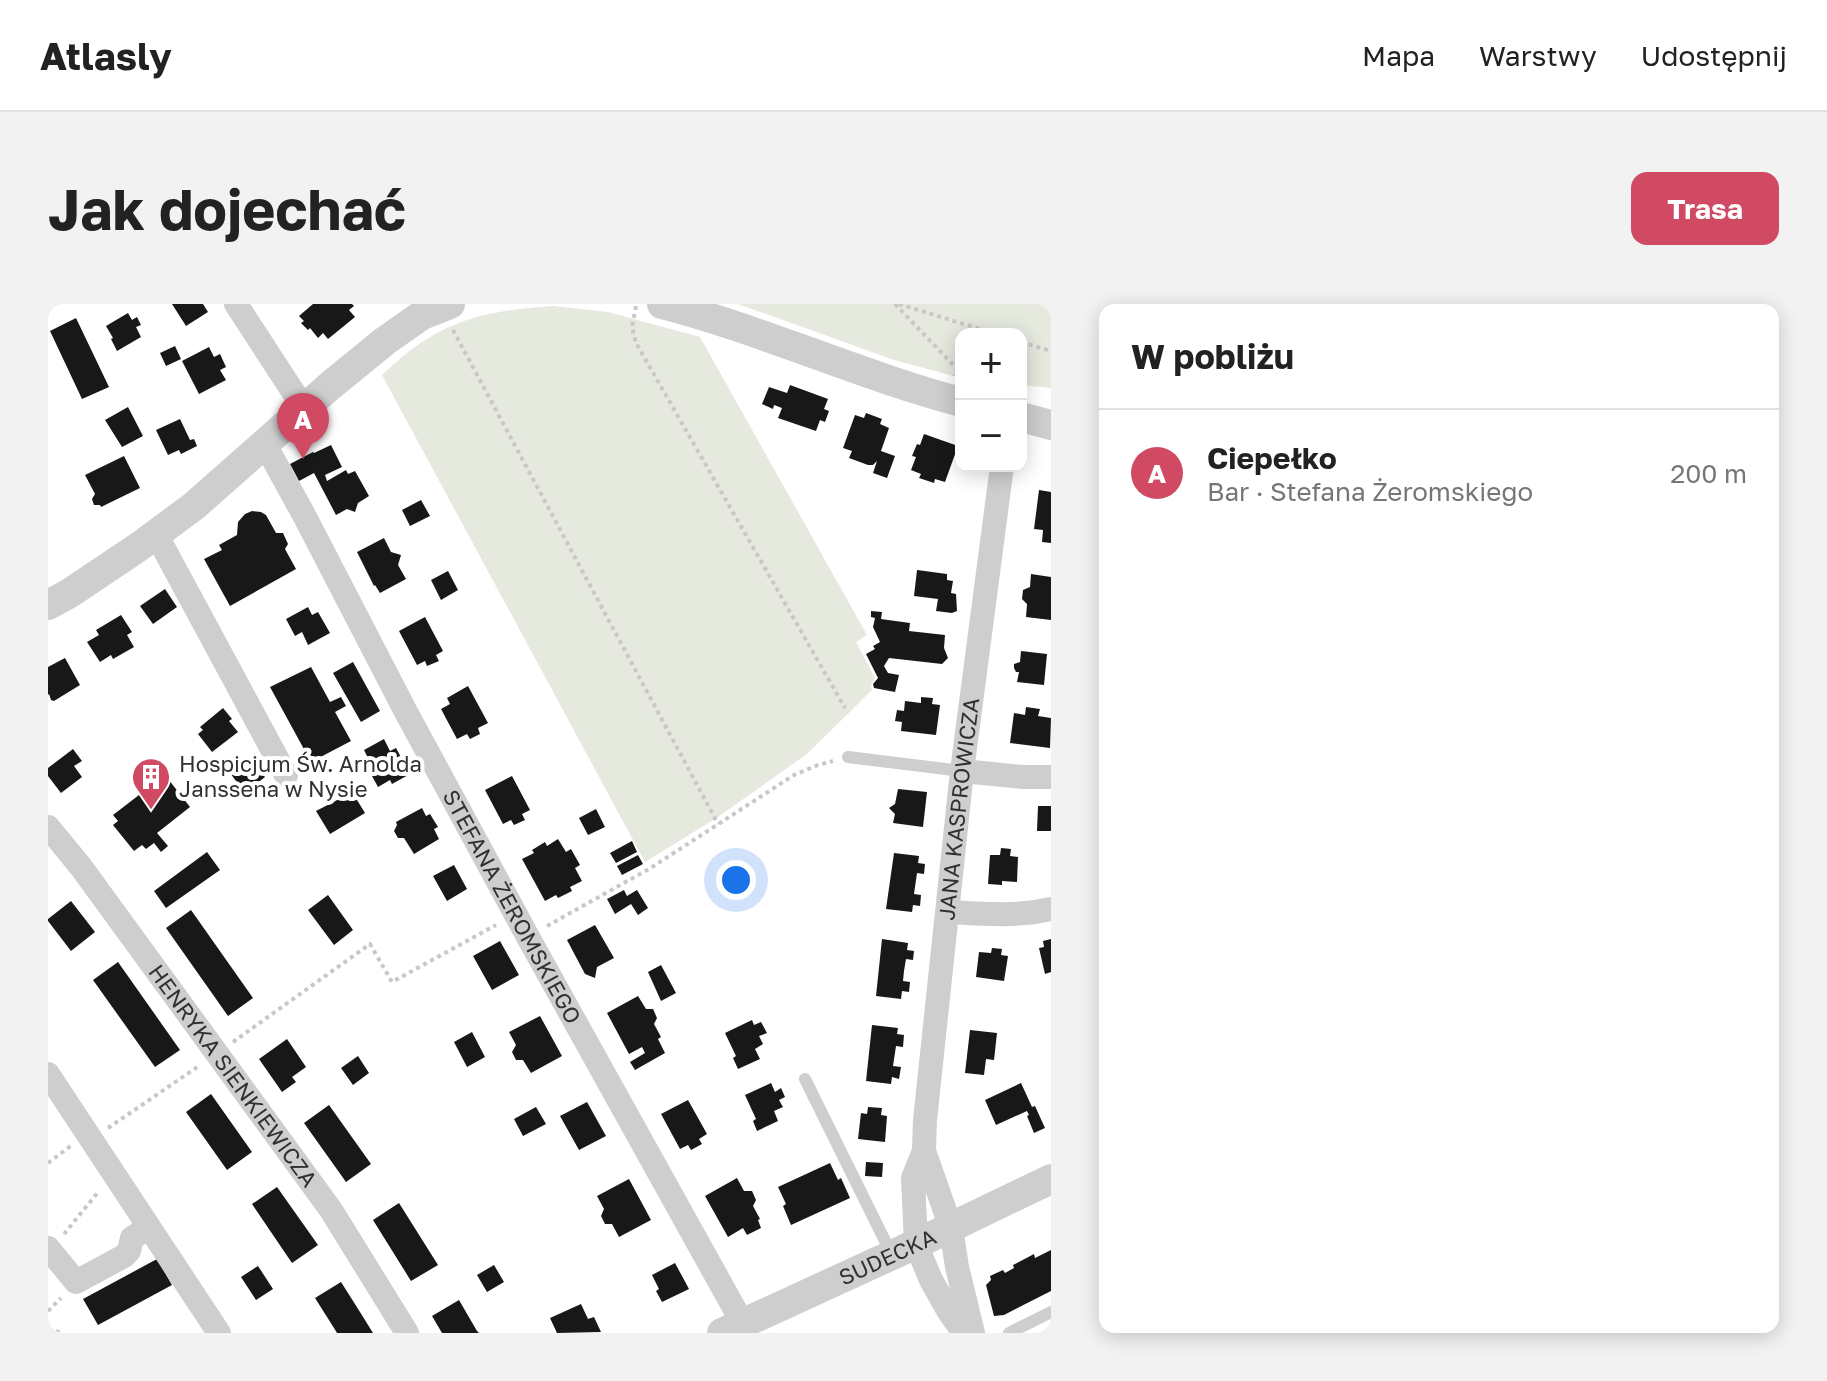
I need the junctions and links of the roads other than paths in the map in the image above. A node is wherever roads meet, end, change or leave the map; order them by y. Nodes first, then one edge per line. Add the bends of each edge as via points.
1 (236, 304) edge
2 (662, 304) edge
3 (445, 306) edge
4 (955, 391) edge
5 (1051, 408) edge
6 (305, 410) junction
7 (1027, 413) edge
8 (1027, 416) edge
9 (1051, 425) edge
10 (263, 446) junction
11 (1001, 472) edge
12 (156, 534) junction
13 (48, 605) edge
14 (848, 757) road end
15 (962, 771) junction
16 (286, 775) dead end
17 (1051, 777) edge
18 (48, 827) edge
19 (1051, 909) edge
20 (948, 912) junction
21 (48, 1074) edge
22 (805, 1079) dead end
23 (924, 1151) junction
24 (1051, 1179) edge
25 (148, 1228) junction
26 (951, 1228) junction
27 (49, 1250) edge
28 (904, 1250) junction
29 (1051, 1312) edge
30 (732, 1328) edge
31 (213, 1331) edge
32 (407, 1333) edge
33 (964, 1333) edge
34 (973, 1333) edge
35 (1009, 1333) edge

1 - 6 street
2 - 4 street via 885,378
3 - 6 street via 385,341
5 - 7 street
6 - 10 street
8 - 9 street
10 - 12 street
10 - 30 street, STEFANA ŻEROMSKIEGO
11 - 15 street, JANA KASPROWICZA
12 - 13 street
12 - 16 street
14 - 15 lane
15 - 17 street
15 - 20 street, JANA KASPROWICZA
18 - 32 street, HENRYKA SIENKIEWICZA via 331,1210
19 - 20 street via 1030,914
20 - 23 street, JANA KASPROWICZA
21 - 25 street
22 - 28 lane
23 - 26 street, JANA KASPROWICZA
23 - 28 street, JANA KASPROWICZA via 913,1178
24 - 26 street, SUDECKA
25 - 27 street via 132,1238 124,1256 76,1282
25 - 31 street
26 - 28 street, SUDECKA
26 - 34 street, JANA KASPROWICZA
28 - 30 street, SUDECKA
28 - 33 street via 931,1280
29 - 35 lane

